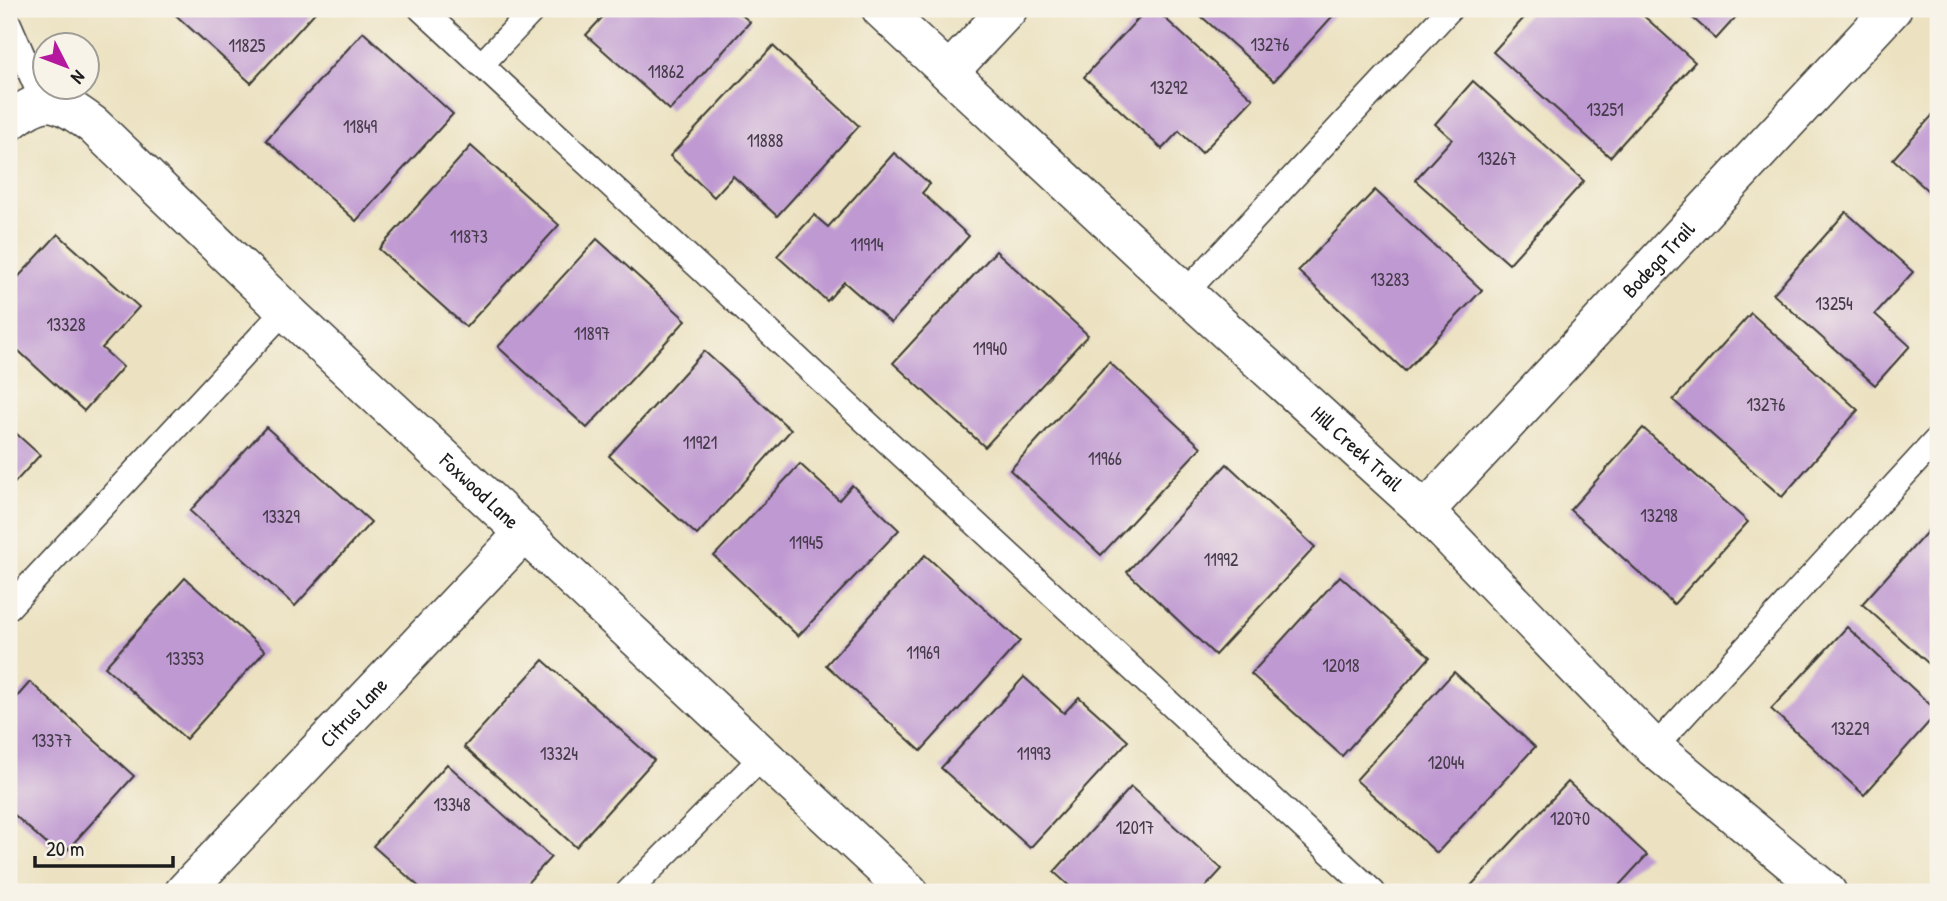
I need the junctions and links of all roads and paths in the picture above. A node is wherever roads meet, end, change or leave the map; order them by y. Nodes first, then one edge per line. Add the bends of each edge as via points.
1 (421, 9) edge
2 (534, 9) edge
3 (881, 9) edge
4 (1008, 9) edge
5 (1450, 9) edge
6 (1892, 9) edge
7 (9, 24) edge
8 (481, 65) junction
9 (949, 72) junction
10 (32, 77) edge
11 (43, 102) edge
12 (53, 102) edge
13 (9, 122) edge
14 (1185, 293) junction
15 (285, 310) junction
16 (1938, 438) edge
17 (1425, 511) junction
18 (524, 533) junction
19 (9, 607) edge
20 (1654, 748) junction
21 (763, 756) junction
22 (184, 892) edge
23 (628, 892) edge
24 (909, 892) edge
25 (1373, 892) edge
26 (1827, 892) edge

1 - 8 lane
2 - 8 lane
3 - 9 street, Hill Creek Trail
4 - 9 street
5 - 14 lane
6 - 17 street, Bodega Trail
7 - 10 lane
8 - 25 lane
9 - 14 street, Hill Creek Trail
11 - 13 street
12 - 15 street, Foxwood Lane via 93,125
14 - 17 street, Hill Creek Trail
15 - 18 street, Foxwood Lane
15 - 19 lane
16 - 20 lane
17 - 20 street, Hill Creek Trail
18 - 21 street, Foxwood Lane
18 - 22 street, Citrus Lane
20 - 26 street, Hill Creek Trail
21 - 23 lane
21 - 24 street, Foxwood Lane

